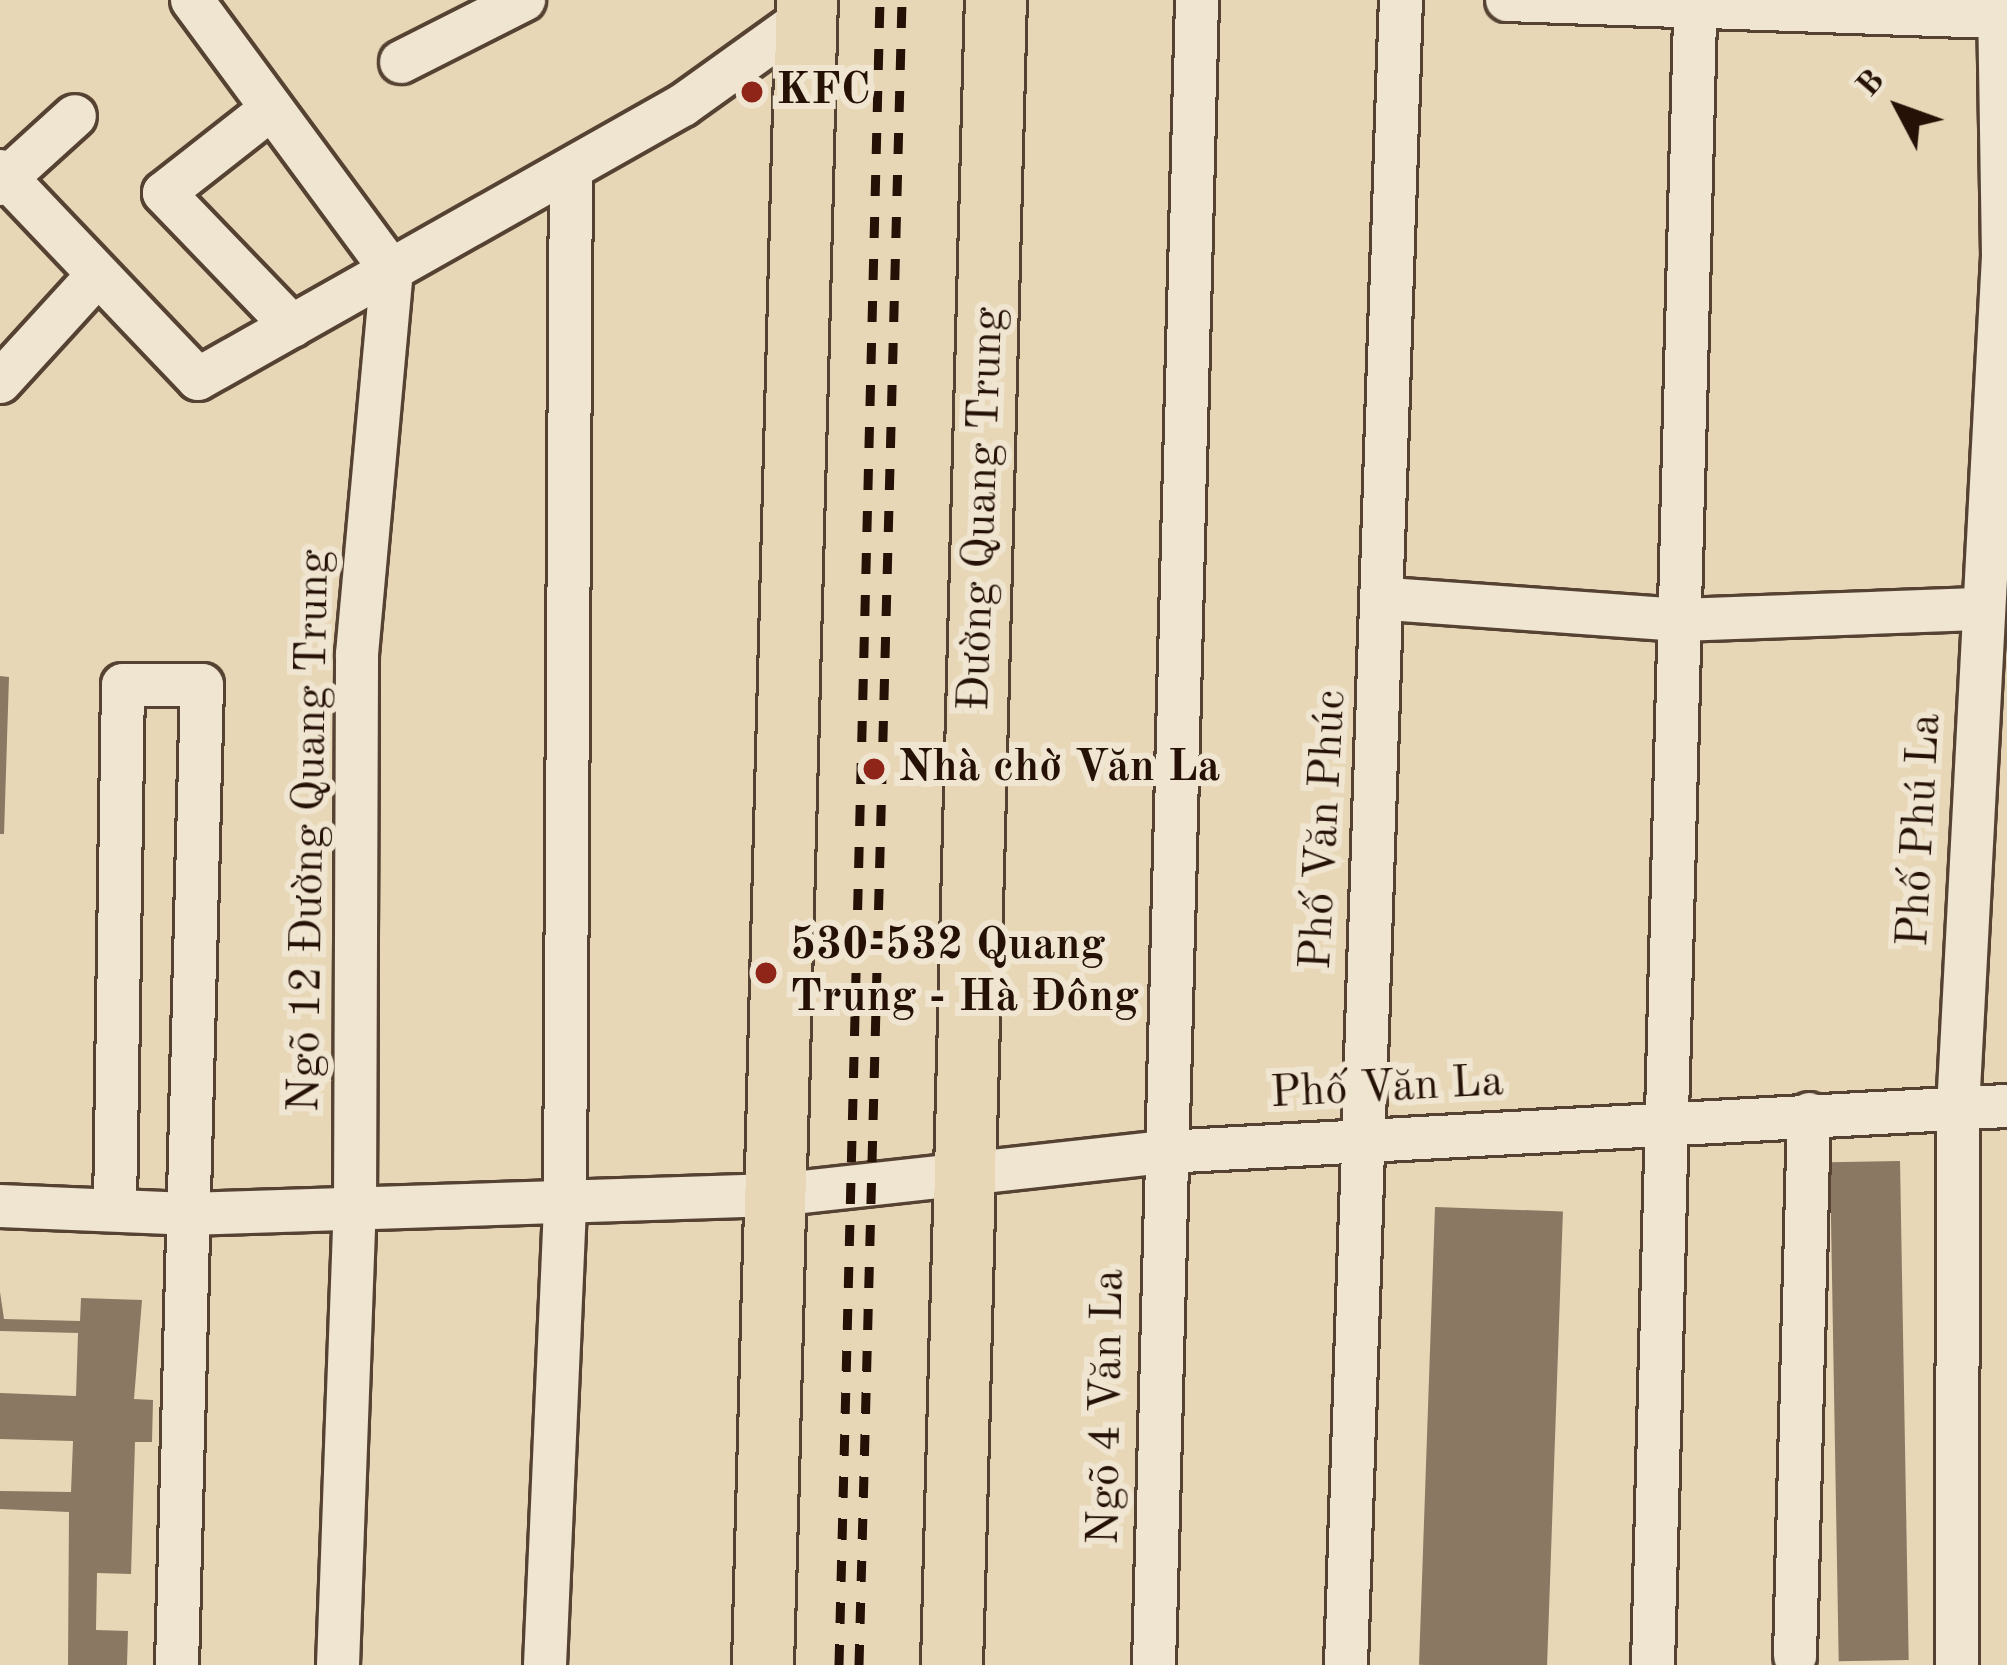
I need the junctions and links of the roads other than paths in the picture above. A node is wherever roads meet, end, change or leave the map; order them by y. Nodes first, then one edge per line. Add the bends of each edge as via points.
1 (192, 0) edge
2 (996, 0) edge
3 (1197, 0) edge
4 (1401, 0) edge
5 (1507, 0) edge
6 (508, 3) edge
7 (1999, 8) edge
8 (806, 9) edge
9 (1695, 14) junction
10 (401, 62) dead end
11 (271, 109) junction
12 (75, 116) dead end
13 (571, 170) junction
14 (2, 178) edge
15 (2005, 256) edge
16 (392, 271) junction
17 (97, 277) junction
18 (292, 326) junction
19 (0, 382) edge
20 (2000, 434) edge
21 (1388, 598) junction
22 (1984, 609) junction
23 (1680, 620) junction
24 (2007, 1106) edge
25 (1958, 1109) junction
26 (1809, 1114) junction
27 (1661, 1125) junction
28 (1359, 1141) junction
29 (1165, 1152) junction
30 (965, 1181) junction
31 (775, 1195) junction
32 (566, 1198) junction
33 (0, 1206) edge
34 (115, 1210) junction
35 (356, 1211) junction
36 (188, 1214) junction
37 (1795, 1656) dead end
38 (177, 1665) edge
39 (338, 1665) edge
40 (545, 1665) edge
41 (763, 1665) edge
42 (952, 1665) edge
43 (1154, 1665) edge
44 (1346, 1665) edge
45 (1654, 1665) edge
46 (1958, 1665) edge

1 - 11 street
2 - 30 highway, Đường Quang Trung
3 - 29 street, Ngõ 4 Văn La
4 - 21 street, Phố Văn Phúc
5 - 9 street
6 - 10 street
7 - 9 street
7 - 15 street, Phố Phú La
8 - 13 street
8 - 31 highway
9 - 23 street
11 - 16 street
11 - 18 street via 164,193
12 - 14 street
13 - 16 street
13 - 32 street
14 - 17 street
15 - 20 street, Phố Phú La
16 - 18 street
16 - 35 street, Ngõ 12 Đường Quang Trung via 357,654
17 - 18 street via 198,379
17 - 19 street
20 - 22 street, Phố Phú La
21 - 23 street
21 - 28 street, Phố Văn Phúc
22 - 23 street
22 - 25 street, Phố Phú La
23 - 27 street
24 - 25 street, Phố Văn La
25 - 26 street, Phố Văn La
25 - 46 street, Phố Phú La
26 - 27 street, Phố Văn La
26 - 37 street
27 - 28 street, Phố Văn La
27 - 45 street
28 - 29 street, Phố Văn La
28 - 44 street, Phố Văn Phúc
29 - 30 street, Phố Văn La
29 - 43 street, Ngõ 4 Văn La
30 - 31 street, Phố Văn La
30 - 42 highway, Đường Quang Trung
31 - 32 street, Phố Văn La
31 - 41 highway
32 - 35 street, Phố Văn La
32 - 40 street
33 - 34 street, Phố Văn La
34 - 36 street, Phố Văn La
34 - 36 street via 123,685 202,685
35 - 36 street, Phố Văn La
35 - 39 street, Ngõ 12 Đường Quang Trung
36 - 38 street

